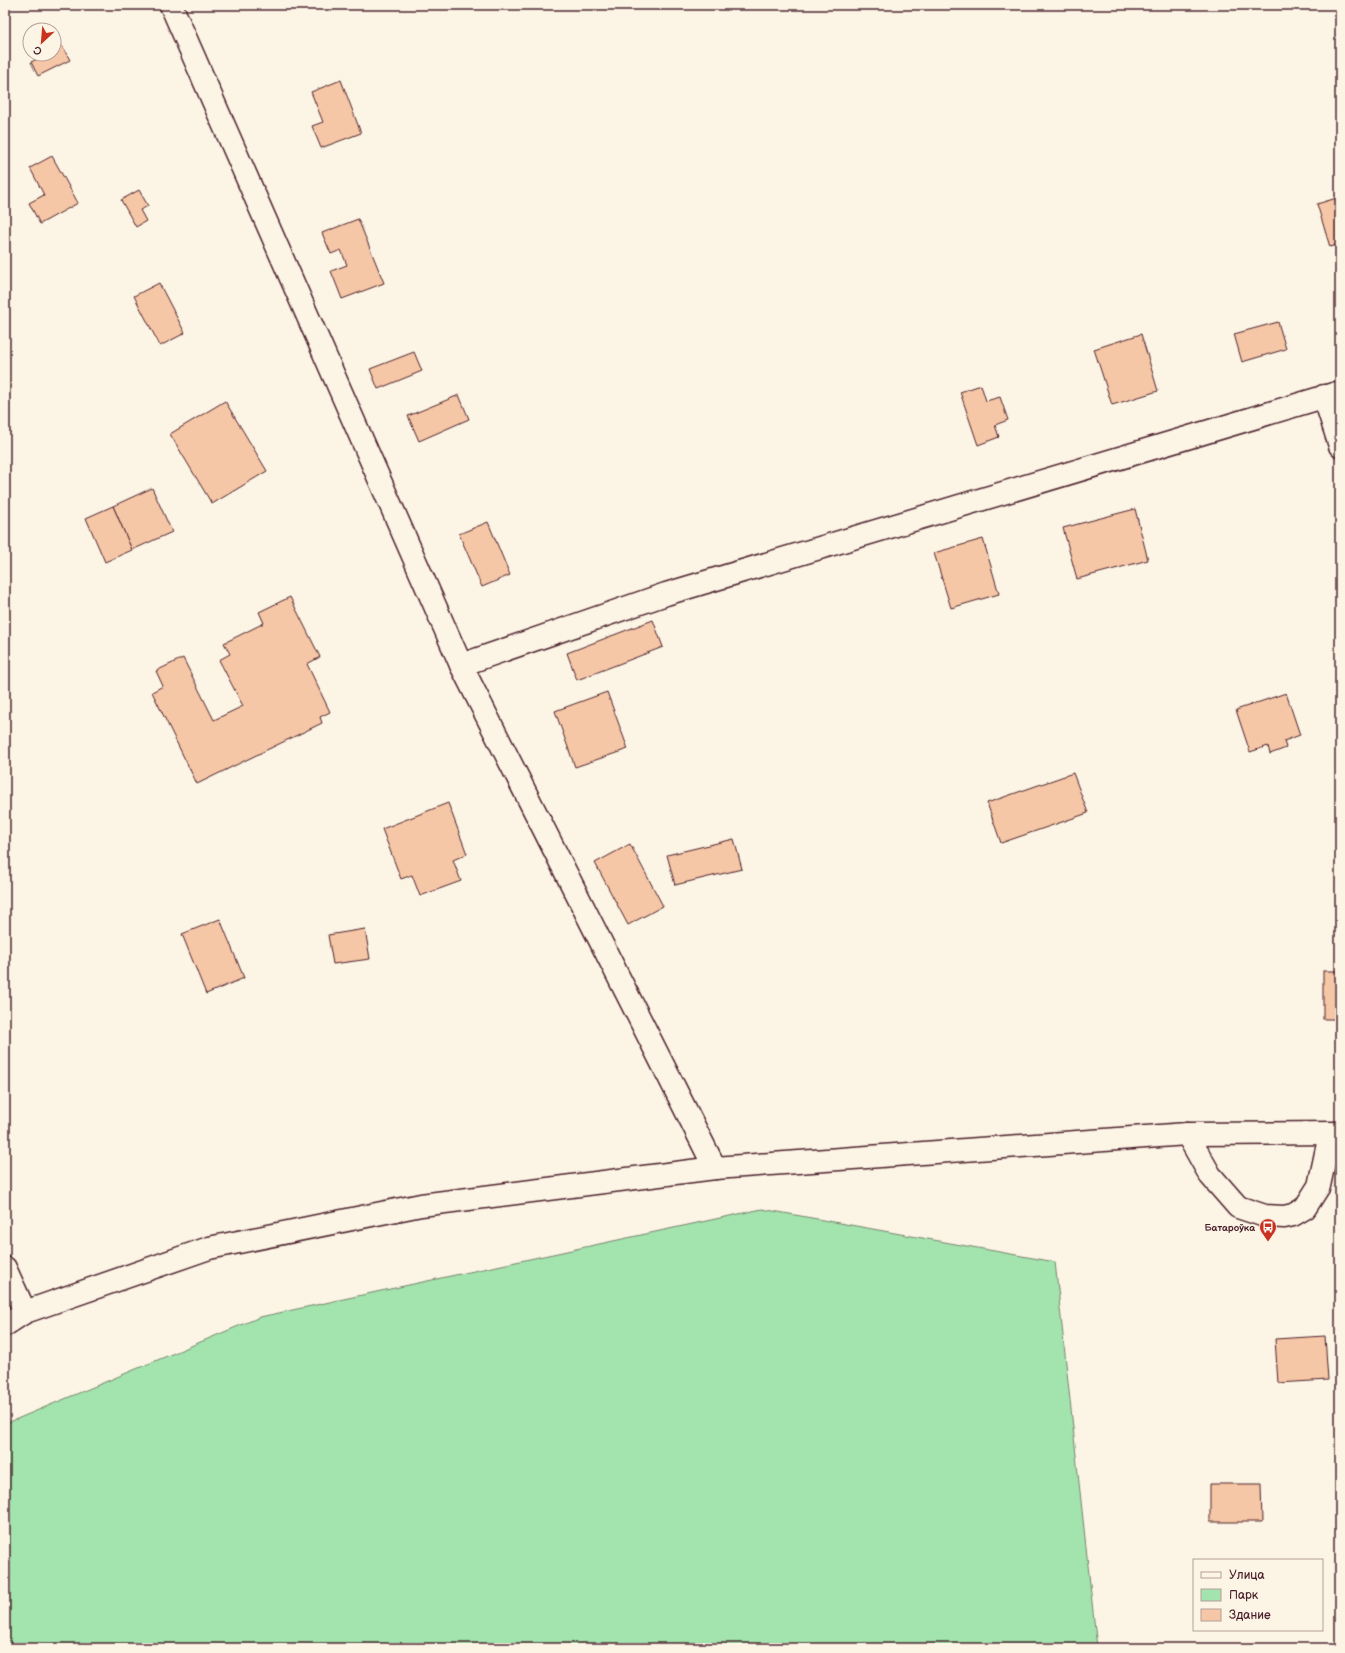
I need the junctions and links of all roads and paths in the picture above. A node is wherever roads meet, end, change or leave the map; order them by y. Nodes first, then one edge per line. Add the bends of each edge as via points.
1 (170, 5) edge
2 (1332, 394) edge
3 (1340, 446) edge
4 (461, 665) junction
5 (1187, 1134) junction
6 (1335, 1134) edge
7 (715, 1168) junction
8 (5, 1268) edge
9 (25, 1312) junction
10 (5, 1325) edge

1 - 4 street
2 - 3 street
2 - 4 street via 666,594
4 - 7 street
5 - 6 street
5 - 6 street via 1210,1175 1238,1207 1265,1216 1284,1217 1305,1208 1319,1186
5 - 7 street
7 - 9 street via 421,1205 216,1247
8 - 9 street
9 - 10 street

